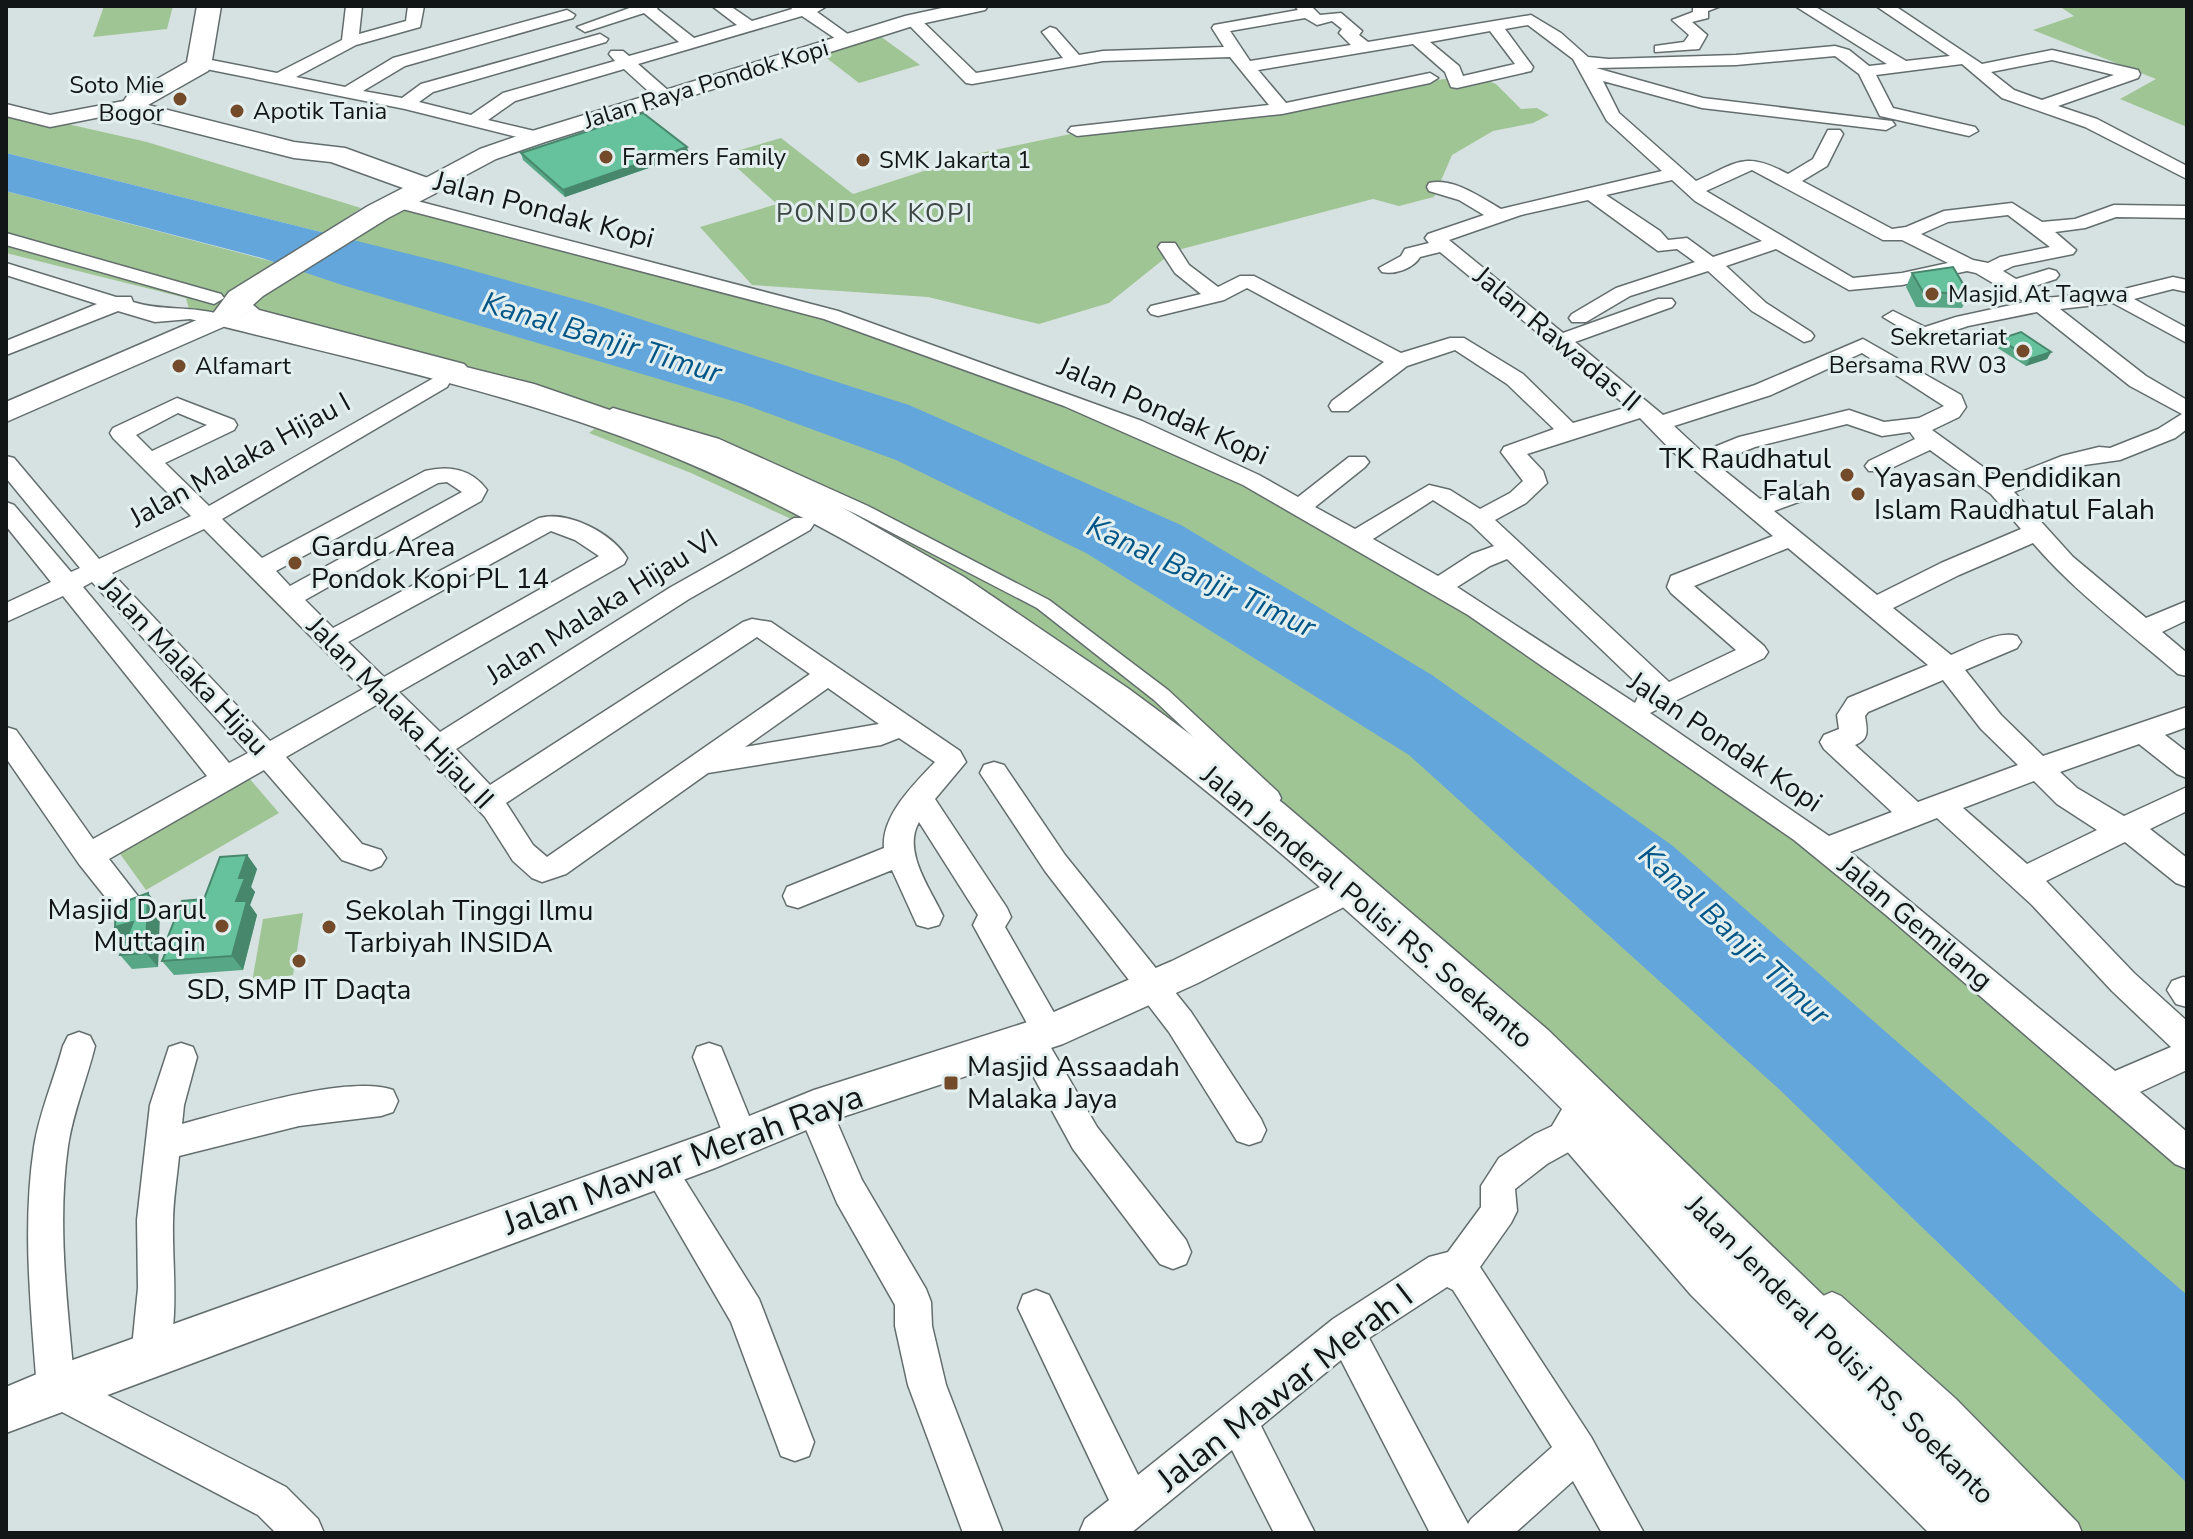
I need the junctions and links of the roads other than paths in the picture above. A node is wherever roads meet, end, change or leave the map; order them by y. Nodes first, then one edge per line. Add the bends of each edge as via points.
1 (209, 6) edge
2 (354, 6) edge
3 (416, 6) edge
4 (720, 6) edge
5 (978, 6) edge
6 (1491, 6) edge
7 (1713, 6) edge
8 (1803, 6) edge
9 (1884, 6) edge
10 (647, 7) edge
11 (807, 7) edge
12 (562, 10) edge
13 (1306, 10) edge
14 (912, 20) junction
15 (749, 26) junction
16 (1500, 26) junction
17 (585, 27) junction
18 (1050, 32) dead end
19 (600, 39) junction
20 (848, 40) junction
21 (1419, 41) junction
22 (350, 42) junction
23 (691, 43) junction
24 (1365, 48) junction
25 (1074, 60) junction
26 (1240, 60) junction
27 (399, 62) junction
28 (201, 63) junction
29 (1583, 63) junction
30 (628, 64) junction
31 (1972, 64) junction
32 (1904, 67) junction
33 (1866, 71) junction
34 (283, 77) junction
35 (1430, 78) dead end
36 (427, 88) junction
37 (349, 92) junction
38 (664, 96) junction
39 (405, 104) junction
40 (134, 105) junction
41 (2044, 105) junction
42 (1282, 109) junction
43 (6, 110) edge
44 (476, 120) junction
45 (1886, 125) dead end
46 (1077, 131) dead end
47 (1969, 131) dead end
48 (1834, 134) dead end
49 (537, 137) junction
50 (1725, 163) dead end
51 (2187, 173) edge
52 (1682, 181) junction
53 (1788, 181) junction
54 (1436, 187) dead end
55 (1591, 193) junction
56 (400, 194) junction
57 (2187, 212) edge
58 (1499, 216) junction
59 (2041, 228) junction
60 (1907, 235) junction
61 (6, 239) edge
62 (1779, 242) junction
63 (1442, 245) junction
64 (1168, 247) dead end
65 (6, 252) edge
66 (1841, 259) dead end
67 (1713, 265) junction
68 (1967, 265) junction
69 (1817, 266) junction
70 (1275, 268) dead end
71 (1389, 268) dead end
72 (6, 269) edge
73 (1989, 271) junction
74 (2049, 275) dead end
75 (1247, 280) junction
76 (1849, 284) junction
77 (2014, 286) junction
78 (2187, 286) edge
79 (147, 287) junction
80 (1217, 296) junction
81 (2116, 297) junction
82 (1665, 303) dead end
83 (118, 304) junction
84 (2040, 305) junction
85 (223, 309) junction
86 (1158, 310) dead end
87 (1893, 317) junction
88 (1579, 318) dead end
89 (1804, 336) dead end
90 (2187, 337) edge
91 (1561, 341) junction
92 (1863, 345) junction
93 (6, 349) edge
94 (1399, 361) junction
95 (439, 382) junction
96 (1340, 406) dead end
97 (2187, 409) edge
98 (6, 413) edge
99 (1651, 416) junction
100 (2187, 420) edge
101 (597, 427) junction
102 (1569, 431) junction
103 (1927, 432) junction
104 (1680, 446) junction
105 (1660, 458) dead end
106 (150, 461) dead end
107 (1701, 461) junction
108 (1357, 462) dead end
109 (7, 465) edge
110 (1877, 466) dead end
111 (1999, 489) junction
112 (1804, 492) dead end
113 (1298, 507) junction
114 (1756, 509) junction
115 (6, 510) edge
116 (207, 518) junction
117 (813, 518) junction
118 (1479, 519) junction
119 (2034, 533) junction
120 (1790, 538) junction
121 (1355, 540) junction
122 (1511, 549) junction
123 (95, 570) junction
124 (257, 571) junction
125 (67, 584) junction
126 (1438, 587) junction
127 (288, 598) junction
128 (1875, 607) junction
129 (2187, 610) edge
130 (6, 613) edge
131 (2142, 630) junction
132 (330, 641) junction
133 (2008, 642) dead end
134 (182, 662) junction
135 (1948, 667) junction
136 (2187, 667) edge
137 (830, 673) junction
138 (147, 682) junction
139 (381, 691) junction
140 (1666, 695) junction
141 (1629, 713) junction
142 (2187, 717) edge
143 (900, 727) junction
144 (2142, 732) junction
145 (6, 737) edge
146 (438, 747) junction
147 (268, 756) junction
148 (705, 764) junction
149 (2187, 767) edge
150 (2036, 769) junction
151 (994, 773) dead end
152 (226, 779) junction
153 (919, 798) junction
154 (2187, 798) edge
155 (488, 800) junction
156 (1928, 811) junction
157 (2126, 828) junction
158 (1826, 849) junction
159 (899, 854) junction
160 (89, 856) junction
161 (371, 858) dead end
162 (2187, 875) edge
163 (2023, 879) junction
164 (1338, 893) junction
165 (798, 896) dead end
166 (129, 904) edge
167 (928, 916) dead end
168 (1152, 986) junction
169 (1039, 1035) junction
170 (2187, 1041) edge
171 (79, 1046) dead end
172 (2187, 1055) edge
173 (181, 1057) dead end
174 (709, 1057) dead end
175 (2111, 1089) junction
176 (381, 1101) dead end
177 (814, 1108) junction
178 (1580, 1128) junction
179 (1249, 1130) dead end
180 (741, 1138) junction
181 (164, 1144) junction
182 (2187, 1153) edge
183 (659, 1169) junction
184 (1694, 1177) dead end
185 (1173, 1252) dead end
186 (1456, 1270) junction
187 (1818, 1292) dead end
188 (1036, 1308) dead end
189 (1346, 1332) junction
190 (150, 1357) junction
191 (56, 1389) junction
192 (6, 1410) edge
193 (1238, 1421) junction
194 (795, 1442) dead end
195 (1577, 1451) junction
196 (1121, 1522) edge
197 (304, 1533) edge
198 (983, 1533) edge
199 (1295, 1533) edge
200 (1452, 1533) edge
201 (1485, 1533) edge
202 (1624, 1533) edge
203 (1972, 1533) edge
204 (2027, 1533) edge
205 (2068, 1533) edge

1 - 28 main road
2 - 22 street
3 - 22 street via 411,25
4 - 15 street
5 - 14 street, Jalan Raya Pondok Kopi
6 - 16 street
7 - 29 street via 1699,8 1699,17 1680,20 1699,35 1693,46
8 - 32 street
9 - 31 street
10 - 17 street
10 - 23 street
11 - 15 street
11 - 20 street
12 - 17 street
12 - 27 street
13 - 24 street via 1317,20 1335,16
13 - 26 street via 1220,28
14 - 20 street, Jalan Raya Pondok Kopi
14 - 25 street via 972,79
15 - 23 street
16 - 21 street
16 - 21 street via 1525,67 1457,83 1453,70
16 - 29 street via 1531,20
17 - 19 street
18 - 25 street
19 - 30 street
19 - 36 street
20 - 38 street, Jalan Raya Pondok Kopi
21 - 24 street
22 - 34 street
23 - 30 street
24 - 26 street
25 - 26 street via 1116,55
26 - 42 street
27 - 36 street
27 - 37 street
28 - 34 street
28 - 40 main road
29 - 33 street via 1736,60 1835,51
29 - 45 street via 1702,103
29 - 52 street via 1603,106
30 - 38 street
30 - 44 street via 509,97
31 - 32 street
31 - 41 street via 2008,94
31 - 41 street via 2052,55 2132,74
32 - 33 street
33 - 47 street via 1884,111
34 - 37 street
35 - 42 street
36 - 39 street
37 - 39 street
38 - 49 street, Jalan Raya Pondok Kopi
39 - 44 street
40 - 43 street via 50,121
40 - 56 main road via 137,110 294,150 311,162
41 - 51 street
42 - 46 street
44 - 49 street
48 - 53 street via 1821,162
49 - 56 street, Jalan Raya Pondok Kopi
50 - 52 street
52 - 53 street via 1750,164
52 - 55 street, Jalan Rawadas II
52 - 62 street
53 - 60 street via 1890,236
54 - 58 street via 1466,196
55 - 58 street, Jalan Rawadas II
55 - 67 street via 1665,247 1680,242
56 - 85 main road, Jalan Raya Pondok Kopi
56 - 113 street, Jalan Pondak Kopi via 831,315 951,356 1134,426
57 - 59 street via 2114,211 2078,224
58 - 63 street, Jalan Rawadas II via 1437,236
59 - 60 street via 2012,209 1954,214 1930,220
59 - 73 street via 2066,250 2007,261
60 - 68 street
61 - 85 street
62 - 67 street
62 - 69 street
63 - 71 street via 1412,253 1409,260
63 - 91 street, Jalan Rawadas II
64 - 80 street via 1182,269
65 - 79 street
66 - 69 street
67 - 88 street via 1623,292
67 - 89 street via 1759,307
68 - 73 street
68 - 76 street
69 - 76 street
70 - 75 street
72 - 83 street
73 - 77 street
74 - 77 street
75 - 80 street
75 - 94 street
76 - 87 street
77 - 84 street
78 - 81 street via 2173,283
79 - 83 street
79 - 85 street
80 - 86 street
81 - 84 street
81 - 90 street
82 - 91 street
83 - 85 street via 155,316
83 - 93 street
84 - 87 street via 1923,335
84 - 97 street via 2138,381
85 - 95 main road, Jalan Jenderal Polisi RS. Soekanto via 239,331
85 - 98 main road via 169,351 137,357
85 - 101 main road, Jalan Jenderal Polisi RS. Soekanto via 522,391
85 - 184 street via 432,358 710,442 862,510 1043,604 1161,695
87 - 92 street via 1861,338
91 - 99 street, Jalan Rawadas II
92 - 99 street via 1763,390
92 - 103 street via 1953,400 1951,412
94 - 96 street
94 - 102 street via 1458,342 1515,379
95 - 101 main road, Jalan Jenderal Polisi RS. Soekanto
95 - 116 street, Jalan Malaka Hijau I
99 - 102 street
99 - 104 street, Jalan Rawadas II
100 - 111 street via 2112,455 2079,458
101 - 117 main road, Jalan Jenderal Polisi RS. Soekanto via 699,455
102 - 118 street via 1512,452 1535,476 1535,483
103 - 107 street via 1882,429 1849,417 1747,442
103 - 110 street
103 - 111 street
104 - 105 street
104 - 107 street, Jalan Rawadas II
106 - 116 street, Jalan Malaka Hijau II
107 - 114 street, Jalan Rawadas II
108 - 113 street
109 - 123 street, Jalan Malaka Hijau
111 - 119 street
112 - 114 street
113 - 121 street, Jalan Pondak Kopi
114 - 120 street, Jalan Rawadas II
115 - 125 street, Jalan Malaka Hijau
116 - 123 street, Jalan Malaka Hijau I
116 - 124 street, Jalan Malaka Hijau II
117 - 146 street, Jalan Malaka Hijau VI via 680,593
117 - 164 main road, Jalan Jenderal Polisi RS. Soekanto via 1049,676
118 - 121 street via 1453,500 1429,492
118 - 122 street
119 - 128 street
119 - 131 street
120 - 128 street, Jalan Rawadas II
120 - 140 street via 1679,585 1755,652
121 - 126 street, Jalan Pondak Kopi
122 - 126 street via 1481,560
122 - 140 street
123 - 125 street, Jalan Malaka Hijau I
123 - 134 street, Jalan Malaka Hijau
124 - 127 street, Jalan Malaka Hijau II
124 - 127 street via 433,476 451,474 475,490 473,496
125 - 130 street, Jalan Malaka Hijau I
125 - 138 street, Jalan Malaka Hijau
126 - 141 street, Jalan Pondak Kopi
127 - 132 street, Jalan Malaka Hijau II
128 - 135 street, Jalan Rawadas II
129 - 131 street
131 - 136 street
132 - 139 street, Jalan Malaka Hijau II
132 - 139 street via 547,523 560,523 615,558
133 - 135 street
134 - 138 street
134 - 147 street, Jalan Malaka Hijau
135 - 150 street, Jalan Rawadas II via 1971,700
135 - 156 street via 1858,705 1851,715 1854,734 1834,742
137 - 143 street
137 - 148 street
137 - 155 street via 762,628 752,628
138 - 152 street, Jalan Malaka Hijau
139 - 146 street, Jalan Malaka Hijau II
139 - 147 street
140 - 141 street
141 - 158 street, Jalan Pondak Kopi
142 - 144 street, Jalan Gemilang
143 - 148 street via 881,735
143 - 153 street via 952,762
144 - 149 street
144 - 150 street, Jalan Gemilang
145 - 160 street
146 - 155 street, Jalan Malaka Hijau II
147 - 152 street
147 - 161 street, Jalan Malaka Hijau via 352,852
148 - 155 street, Jalan Malaka Hijau II via 556,866 542,870 523,853
150 - 156 street, Jalan Gemilang
150 - 157 street, Jalan Rawadas II via 2090,812
151 - 168 street via 1055,863
152 - 160 street
153 - 159 street via 897,834
153 - 169 street via 996,917 988,925
154 - 157 street
156 - 158 street, Jalan Gemilang
156 - 163 street
157 - 162 street, Jalan Rawadas II
157 - 163 street
158 - 175 street, Jalan Gemilang
159 - 165 street
159 - 167 street
160 - 166 street
163 - 170 street
164 - 168 street, Jalan Mawar Merah Raya
164 - 178 main road, Jalan Jenderal Polisi RS. Soekanto
164 - 204 main road, Jalan Jenderal Polisi RS. Soekanto via 1531,1045
168 - 169 street, Jalan Mawar Merah Raya
168 - 179 street
169 - 177 street, Jalan Mawar Merah Raya
169 - 185 street via 1085,1138
171 - 191 street via 48,1177 47,1267
172 - 175 street
173 - 181 street via 167,1105
174 - 180 street
175 - 182 street, Jalan Gemilang
176 - 181 street via 278,1116
177 - 180 street, Jalan Mawar Merah Raya
177 - 198 street via 849,1191 913,1302 911,1323 921,1361
178 - 186 street via 1539,1149 1502,1180 1497,1188 1499,1211
178 - 203 main road, Jalan Jenderal Polisi RS. Soekanto via 1710,1276
180 - 183 street, Jalan Mawar Merah Raya
181 - 190 street
183 - 190 street, Jalan Mawar Merah Raya
183 - 194 street via 746,1312
186 - 189 street, Jalan Mawar Merah I via 1442,1269
186 - 195 street
187 - 205 street via 1946,1409
188 - 196 street
189 - 193 street, Jalan Mawar Merah I
189 - 200 street
190 - 191 street, Jalan Mawar Merah Raya
191 - 192 street, Jalan Mawar Merah Raya
191 - 197 street via 272,1501
193 - 196 street, Jalan Mawar Merah I
193 - 199 street
195 - 201 street
195 - 202 street

